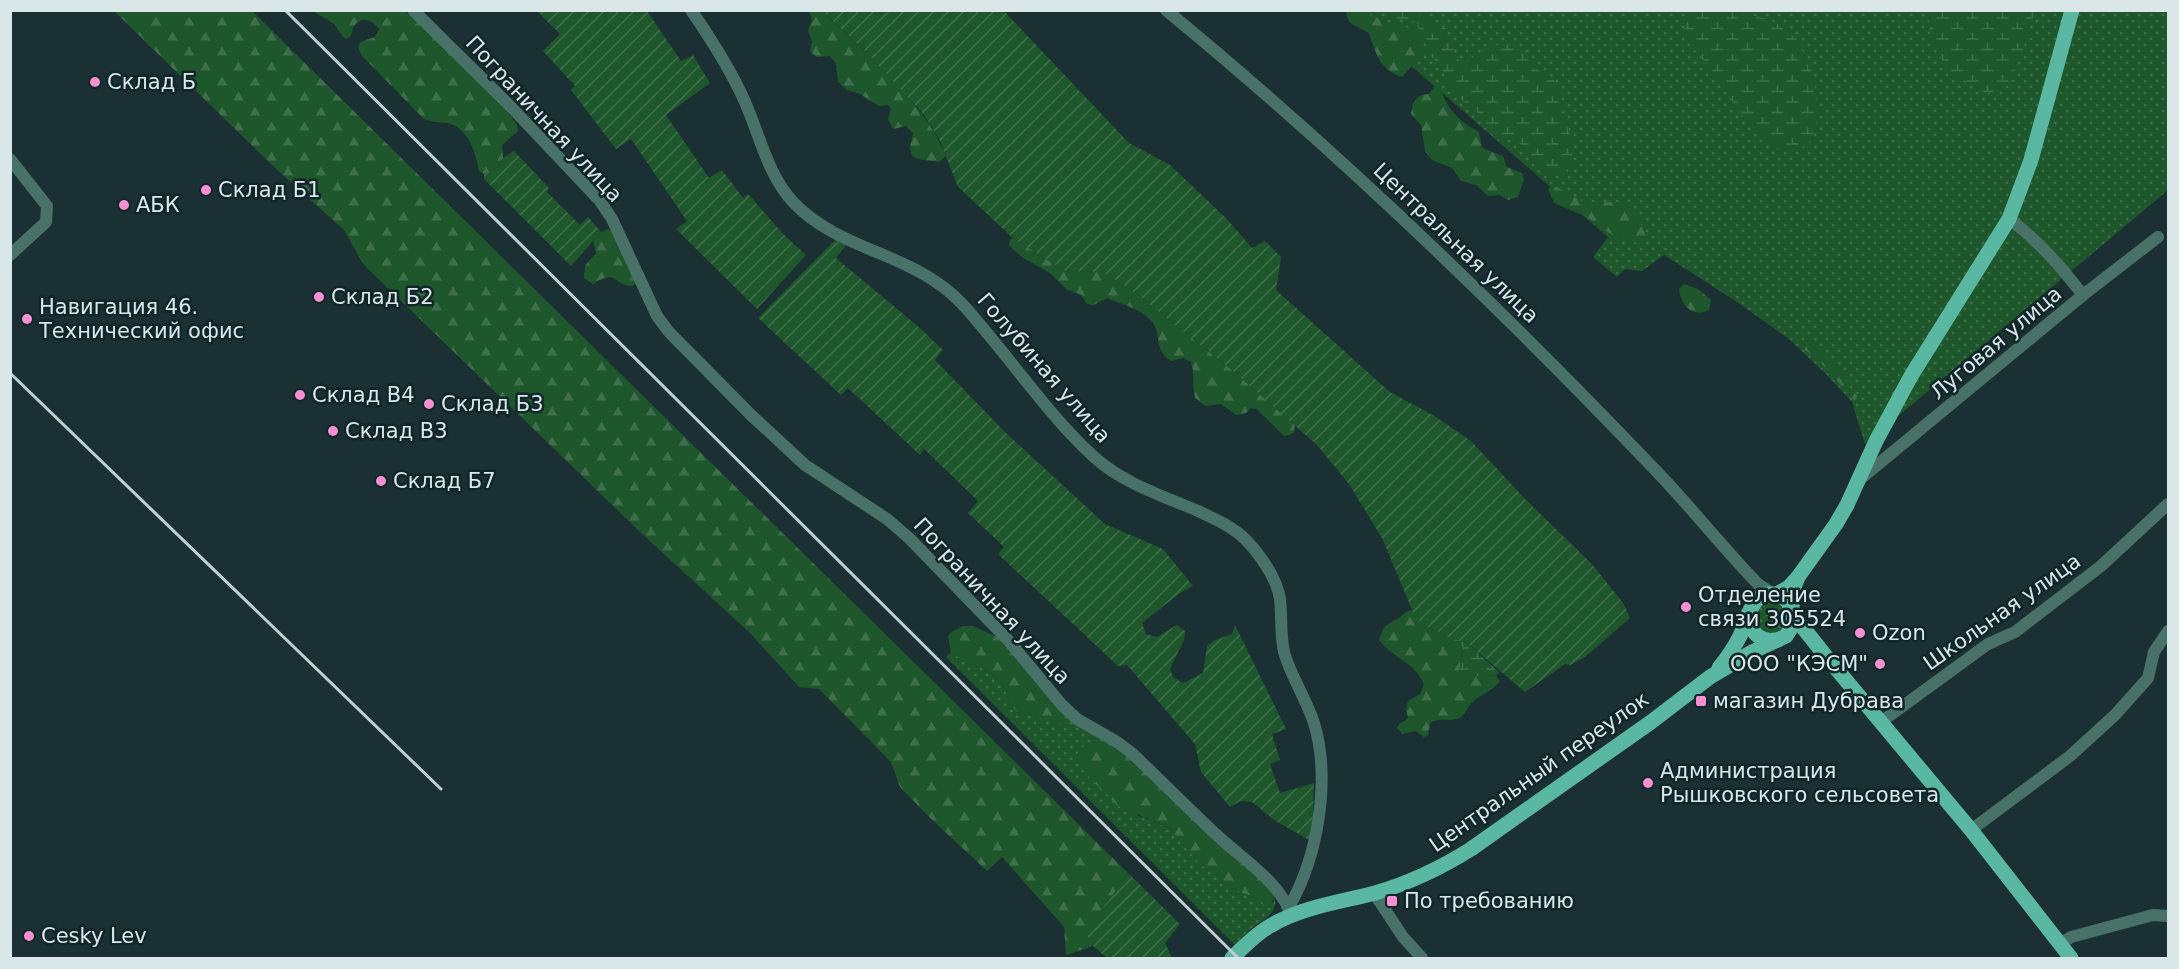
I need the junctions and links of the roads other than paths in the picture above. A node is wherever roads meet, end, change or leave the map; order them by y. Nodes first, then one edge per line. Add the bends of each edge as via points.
1 (413, 10) edge
2 (691, 10) edge
3 (1166, 10) edge
4 (2072, 10) edge
5 (10, 159) edge
6 (2009, 219) junction
7 (2158, 237) dead end
8 (10, 255) edge
9 (2083, 295) junction
10 (1859, 480) junction
11 (2169, 504) edge
12 (1798, 578) junction
13 (1752, 579) junction
14 (1775, 595) junction
15 (1751, 608) junction
16 (1795, 613) junction
17 (2169, 631) edge
18 (1777, 640) junction
19 (1824, 654) junction
20 (1710, 677) junction
21 (1881, 723) junction
22 (1971, 830) junction
23 (1374, 893) junction
24 (1290, 912) junction
25 (2169, 916) edge
26 (2060, 944) junction
27 (1233, 957) edge
28 (1422, 958) edge
29 (2071, 958) edge

1 - 24 street, Пограничная улица via 600,201 657,316 669,332 805,465 909,538 1008,640 1062,705 1077,719 1133,754 1264,877
2 - 24 street, Голубиная улица via 735,80 771,166 793,202 837,234 937,282 958,300 1093,456 1121,476 1224,524 1244,538 1264,564 1280,594 1286,661 1312,718 1319,745 1320,794 1315,837
3 - 13 street, Центральная улица via 1238,69 1390,207 1550,361
4 - 6 main road via 2031,160
5 - 8 street via 47,206 46,222
6 - 9 street via 2023,228
6 - 10 main road via 1911,376
7 - 9 street, Луговая улица
9 - 10 street, Луговая улица
10 - 12 main road via 1836,524
11 - 21 street, Школьная улица via 2101,566 2015,632 1988,644
12 - 14 main road
12 - 16 main road via 1791,595
13 - 14 street, Центральная улица
13 - 15 street via 1757,591
14 - 15 main road via 1766,595
14 - 16 main road via 1786,599
15 - 18 main road via 1749,624 1756,635 1764,640
15 - 20 main road via 1728,656
16 - 18 main road via 1790,632
16 - 19 main road
17 - 22 street via 2154,652 2148,678 2115,715 2070,756
18 - 19 main road via 1803,640
18 - 20 main road
19 - 21 main road
20 - 23 main road, Центральный переулок via 1471,849 1424,875
21 - 22 main road
22 - 26 main road
23 - 24 main road, Центральный переулок
23 - 28 street
24 - 27 main road, Центральный переулок
25 - 26 street via 2153,915 2071,937
26 - 29 main road

